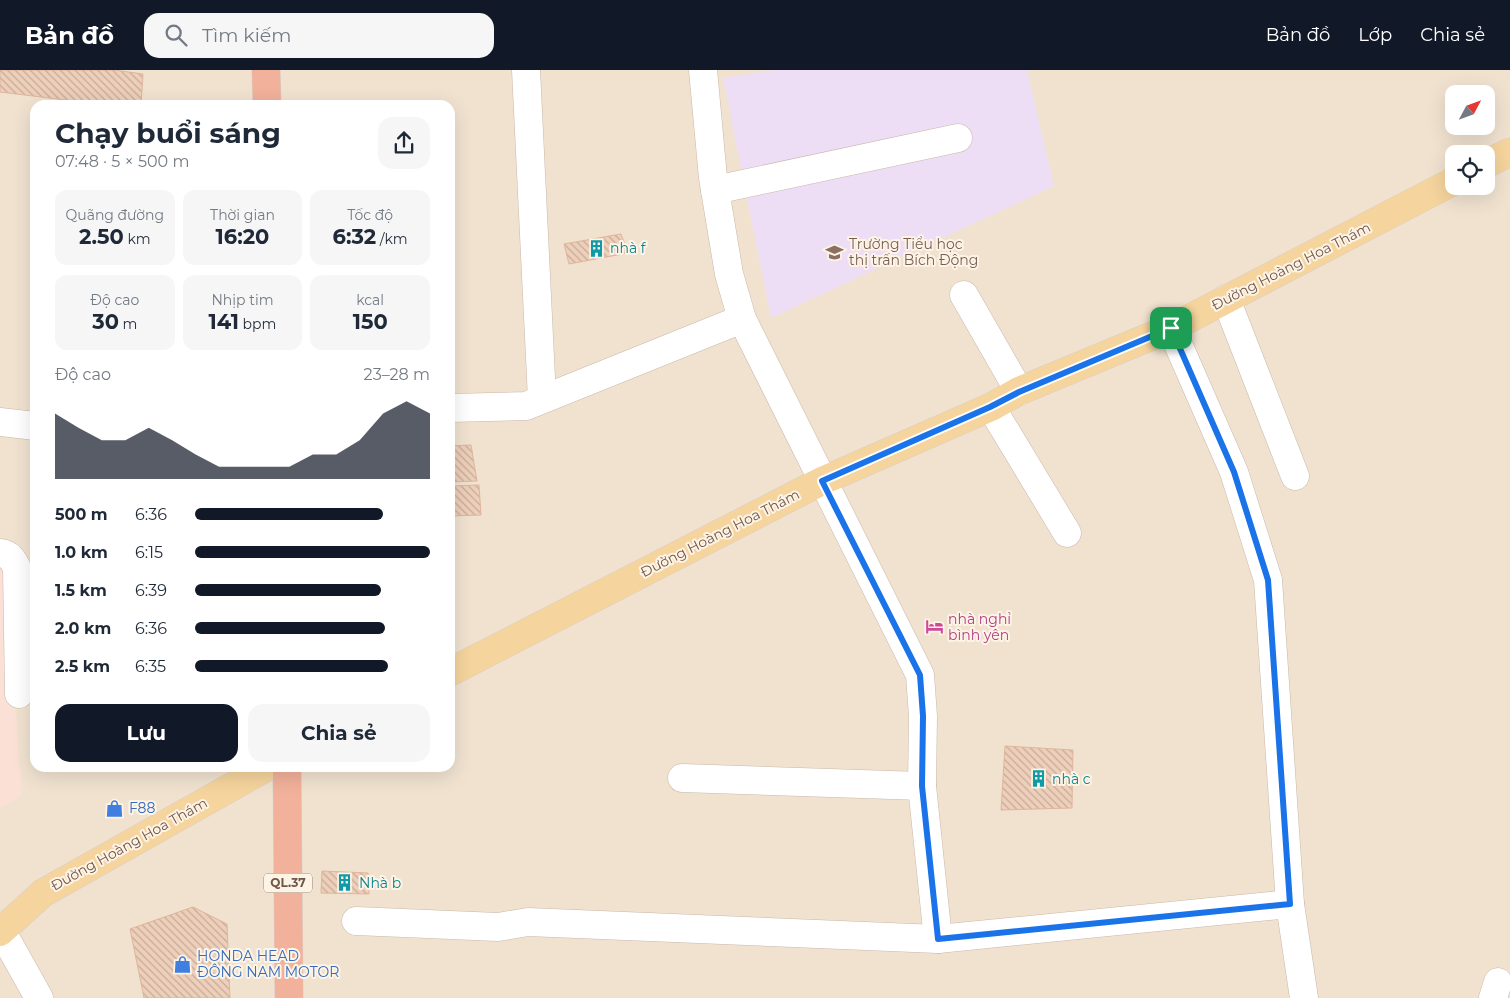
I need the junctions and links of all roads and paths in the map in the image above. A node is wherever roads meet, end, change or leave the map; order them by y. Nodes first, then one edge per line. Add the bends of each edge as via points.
1 (266, 70) edge
2 (526, 70) edge
3 (703, 70) edge
4 (267, 100) edge
5 (958, 138) dead end
6 (1510, 152) edge
7 (1495, 160) edge
8 (1445, 186) edge
9 (716, 190) junction
10 (964, 295) dead end
11 (1226, 299) junction
12 (742, 319) junction
13 (1171, 328) junction
14 (1019, 392) junction
15 (542, 399) junction
16 (990, 407) junction
17 (455, 408) edge
18 (0, 422) edge
19 (30, 425) edge
20 (1294, 476) dead end
21 (822, 481) junction
22 (1067, 533) dead end
23 (0, 553) edge
24 (455, 669) edge
25 (19, 694) dead end
26 (258, 772) edge
27 (287, 772) edge
28 (682, 778) dead end
29 (922, 786) junction
30 (1290, 904) junction
31 (356, 921) dead end
32 (1, 930) edge
33 (938, 939) junction
34 (39, 998) edge
35 (289, 998) edge
36 (1304, 998) edge

1 - 4 highway
2 - 15 street
3 - 9 street
5 - 9 street
6 - 7 main road
8 - 11 main road, Đường Hoàng Hoa Thám
9 - 12 street via 729,274
10 - 14 street
11 - 13 main road, Đường Hoàng Hoa Thám
11 - 20 street
12 - 15 street
12 - 21 street
13 - 14 main road, Đường Hoàng Hoa Thám
13 - 30 street via 1234,472 1268,580
14 - 16 main road, Đường Hoàng Hoa Thám
15 - 17 street via 526,406
16 - 21 main road, Đường Hoàng Hoa Thám
16 - 22 street
18 - 19 street
21 - 24 main road, Đường Hoàng Hoa Thám
21 - 29 street via 920,675
23 - 25 street via 11,557 17,568
26 - 32 main road, Đường Hoàng Hoa Thám via 44,893
27 - 35 highway, QL.37
28 - 29 street
29 - 33 street
30 - 33 street
30 - 36 street
31 - 33 street via 498,927 528,922
32 - 34 street

